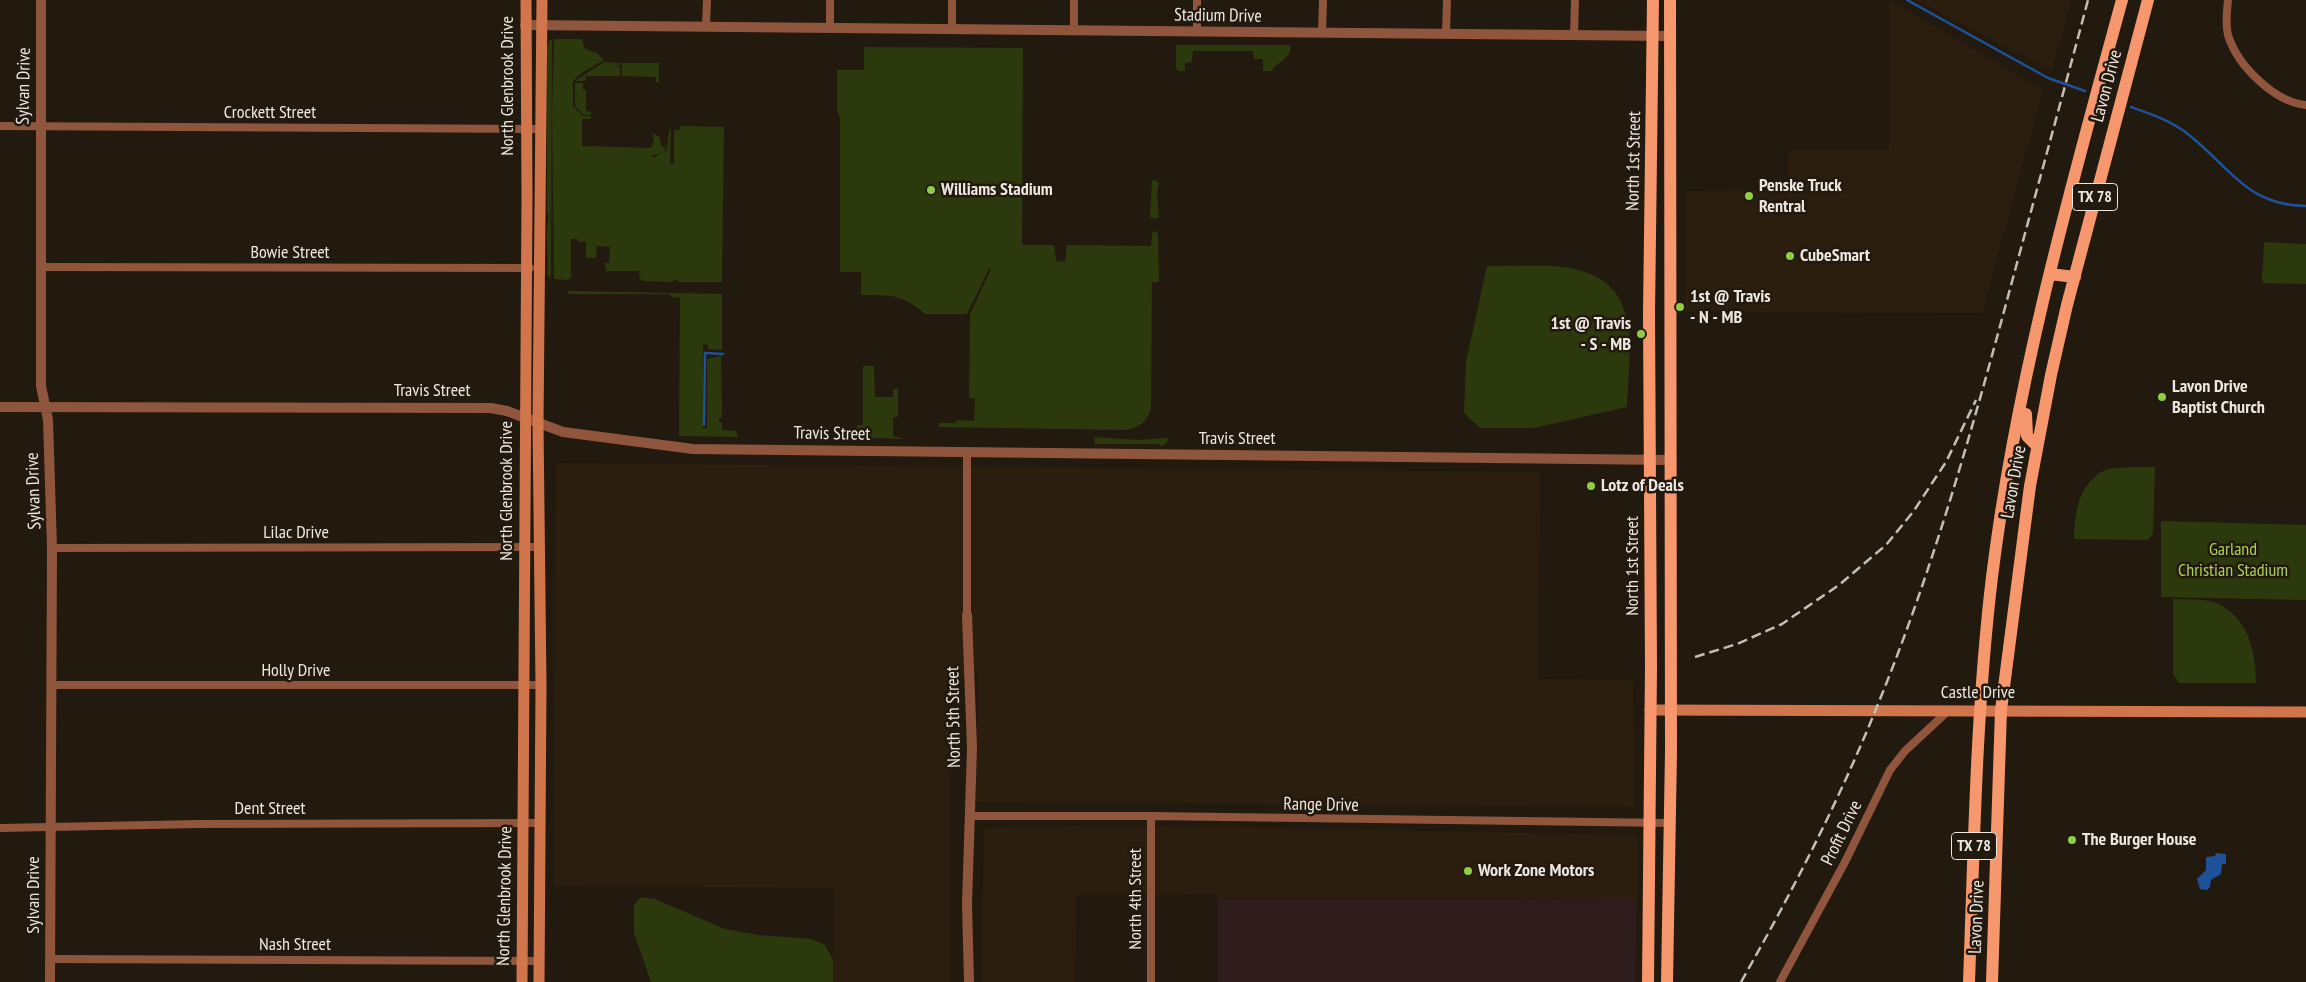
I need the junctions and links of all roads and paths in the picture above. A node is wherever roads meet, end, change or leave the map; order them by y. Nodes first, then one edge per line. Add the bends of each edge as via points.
1 (41, 0) edge
2 (526, 0) edge
3 (542, 0) edge
4 (707, 0) edge
5 (830, 0) edge
6 (952, 0) edge
7 (1074, 0) edge
8 (1197, 0) edge
9 (1322, 0) edge
10 (1447, 0) edge
11 (1575, 0) edge
12 (1653, 0) edge
13 (1670, 0) edge
14 (2122, 0) edge
15 (2148, 0) edge
16 (2228, 0) edge
17 (525, 25) junction
18 (542, 25) junction
19 (706, 26) junction
20 (830, 28) junction
21 (952, 29) junction
22 (1074, 30) junction
23 (1197, 32) junction
24 (1322, 33) junction
25 (1446, 34) junction
26 (1574, 36) junction
27 (1653, 36) junction
28 (1670, 36) junction
29 (2306, 106) edge
30 (0, 126) edge
31 (40, 127) junction
32 (526, 129) junction
33 (541, 129) junction
34 (40, 267) junction
35 (525, 268) junction
36 (539, 268) junction
37 (2050, 274) junction
38 (2075, 277) junction
39 (1649, 329) junction
40 (1669, 329) junction
41 (2029, 366) junction
42 (0, 407) edge
43 (44, 408) junction
44 (524, 417) junction
45 (538, 424) junction
46 (2037, 446) junction
47 (967, 451) junction
48 (1651, 459) junction
49 (1669, 460) junction
50 (1651, 492) junction
51 (1670, 492) junction
52 (524, 547) junction
53 (540, 547) junction
54 (52, 548) junction
55 (967, 615) joint
56 (52, 685) junction
57 (541, 685) junction
58 (525, 686) junction
59 (1650, 710) junction
60 (1670, 710) junction
61 (1949, 710) junction
62 (1979, 710) junction
63 (2001, 710) junction
64 (2306, 712) edge
65 (972, 816) junction
66 (1151, 816) junction
67 (523, 823) junction
68 (541, 823) junction
69 (1649, 824) junction
70 (1670, 824) junction
71 (0, 828) edge
72 (51, 828) junction
73 (50, 959) junction
74 (522, 961) junction
75 (539, 961) junction
76 (50, 982) edge
77 (522, 982) edge
78 (539, 982) edge
79 (969, 982) edge
80 (1151, 982) edge
81 (1648, 982) edge
82 (1667, 982) edge
83 (1780, 982) edge
84 (1969, 982) edge
85 (1992, 982) edge

1 - 31 street, Sylvan Drive
2 - 17 main road, North Glenbrook Drive
3 - 18 main road, North Glenbrook Drive
4 - 19 street
5 - 20 street
6 - 21 street
7 - 22 street
8 - 23 street
9 - 24 street
10 - 25 street
11 - 26 street
12 - 27 main road, North 1st Street
13 - 28 main road, North 1st Street
14 - 37 main road, Lavon Drive / TX 78
15 - 38 main road, Lavon Drive / TX 78
16 - 29 street via 2226,23 2240,58 2285,100
17 - 18 street, Stadium Drive
17 - 32 main road, North Glenbrook Drive
18 - 19 street, Stadium Drive
18 - 33 main road, North Glenbrook Drive
19 - 20 street, Stadium Drive
20 - 21 street, Stadium Drive
21 - 22 street, Stadium Drive
22 - 23 street, Stadium Drive
23 - 24 street, Stadium Drive
24 - 25 street, Stadium Drive
25 - 26 street, Stadium Drive
26 - 27 street, Stadium Drive
27 - 28 street, Stadium Drive
27 - 39 main road, North 1st Street
28 - 40 main road, North 1st Street
30 - 31 street, Crockett Street
31 - 32 street, Crockett Street
31 - 34 street, Sylvan Drive
32 - 33 street, Crockett Street
32 - 35 main road, North Glenbrook Drive
33 - 36 main road, North Glenbrook Drive
34 - 35 street, Bowie Street
34 - 43 street, Sylvan Drive
35 - 36 street, Bowie Street
35 - 44 main road, North Glenbrook Drive
36 - 45 main road, North Glenbrook Drive
37 - 38 main road
37 - 41 main road, Lavon Drive / TX 78
38 - 46 main road, Lavon Drive / TX 78
39 - 40 main road
39 - 48 main road, North 1st Street
40 - 49 main road, North 1st Street
41 - 46 main road via 2026,428 2030,441
41 - 62 main road, Lavon Drive / TX 78 via 2006,482 1992,577
42 - 43 street, Travis Street
43 - 44 street, Travis Street via 491,408
43 - 54 street, Sylvan Drive via 48,420
44 - 45 street, Travis Street
44 - 52 main road, North Glenbrook Drive
45 - 47 street, Travis Street via 579,435 693,449
45 - 53 main road, North Glenbrook Drive
46 - 63 main road, Lavon Drive / TX 78 via 2016,579
47 - 48 street, Travis Street
47 - 55 street, North 5th Street
48 - 49 street, Travis Street
48 - 50 main road, North 1st Street
49 - 51 main road, North 1st Street
50 - 51 main road
50 - 59 main road, North 1st Street
51 - 60 main road, North 1st Street
52 - 53 street, Lilac Drive
52 - 54 street, Lilac Drive
52 - 58 main road, North Glenbrook Drive
53 - 57 main road, North Glenbrook Drive
54 - 56 street, Sylvan Drive
55 - 65 street, North 5th Street
56 - 58 street, Holly Drive
56 - 72 street, Sylvan Drive
57 - 58 street, Holly Drive
57 - 68 main road, North Glenbrook Drive
58 - 67 main road, North Glenbrook Drive
59 - 60 main road, Castle Drive
59 - 69 main road, North 1st Street
60 - 61 main road, Castle Drive
60 - 70 main road, North 1st Street
61 - 62 main road, Castle Drive
61 - 83 street, Profit Drive via 1890,770
62 - 63 main road, Castle Drive
62 - 84 main road, Lavon Drive / TX 78
63 - 64 main road, Castle Drive
63 - 85 main road, Lavon Drive / TX 78
65 - 66 street, Range Drive
65 - 79 street, North 5th Street via 967,904
66 - 69 street, Range Drive
66 - 80 street, North 4th Street
67 - 68 street, Dent Street
67 - 72 street, Dent Street
67 - 74 main road, North Glenbrook Drive
68 - 75 main road, North Glenbrook Drive
69 - 70 street, Range Drive
69 - 81 main road, North 1st Street
70 - 82 main road, North 1st Street
71 - 72 street, Dent Street
72 - 73 street, Sylvan Drive
73 - 74 street, Nash Street
73 - 76 street, Sylvan Drive
74 - 75 street, Nash Street
74 - 77 main road, North Glenbrook Drive
75 - 78 main road, North Glenbrook Drive

